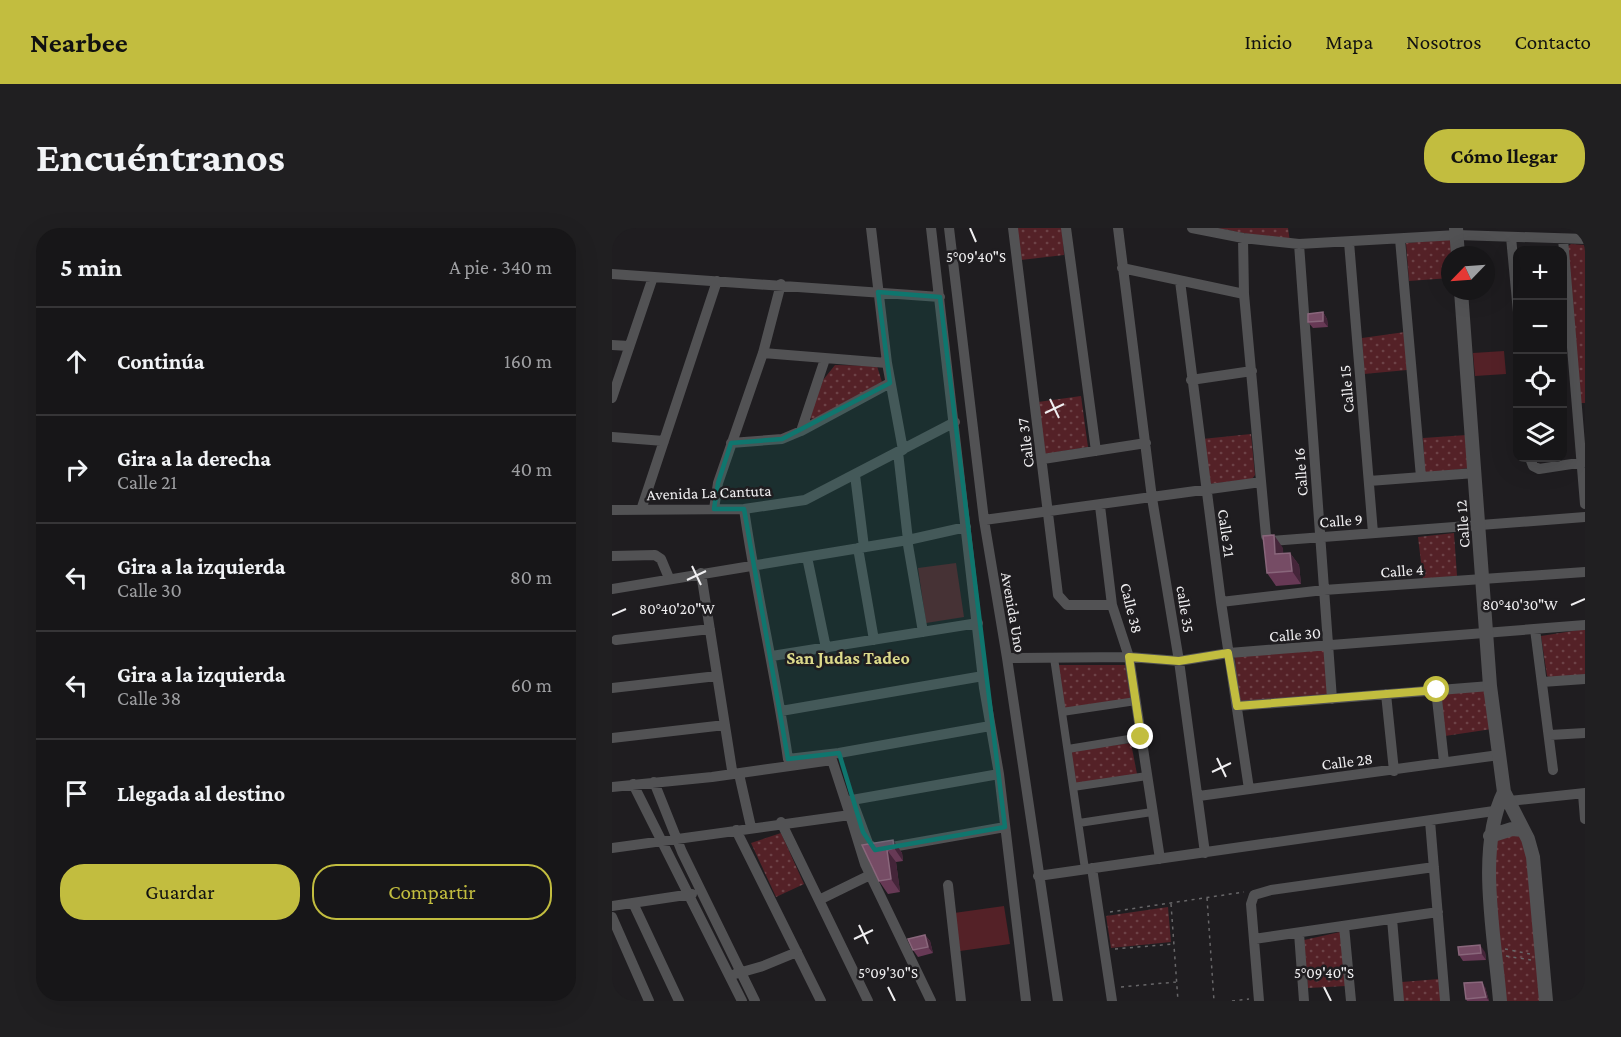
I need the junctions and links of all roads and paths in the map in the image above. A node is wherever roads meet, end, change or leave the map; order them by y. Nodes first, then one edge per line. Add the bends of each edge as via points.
1 (871, 228) edge
2 (931, 228) edge
3 (949, 228) edge
4 (1012, 228) edge
5 (1066, 228) edge
6 (1118, 228) edge
7 (1192, 228) edge
8 (1456, 232) edge
9 (1511, 237) junction
10 (1242, 238) junction
11 (1400, 239) junction
12 (1563, 239) junction
13 (1585, 239) edge
14 (1349, 242) junction
15 (1299, 244) junction
16 (1122, 268) junction
17 (612, 274) edge
18 (653, 276) junction
19 (717, 281) junction
20 (1180, 281) junction
21 (781, 284) junction
22 (878, 292) junction
23 (1244, 294) junction
24 (940, 297) junction
25 (1462, 300) edge
26 (1517, 300) edge
27 (612, 345) edge
28 (629, 346) junction
29 (763, 353) junction
30 (825, 359) junction
31 (887, 363) junction
32 (1252, 372) junction
33 (1191, 381) junction
34 (890, 383) junction
35 (612, 398) edge
36 (955, 422) junction
37 (801, 431) junction
38 (612, 437) edge
39 (664, 441) junction
40 (731, 443) junction
41 (1146, 444) junction
42 (900, 451) junction
43 (1096, 451) junction
44 (1043, 459) junction
45 (1532, 462) edge
46 (1583, 462) edge
47 (1475, 472) junction
48 (855, 475) junction
49 (1421, 477) junction
50 (1369, 481) junction
51 (1261, 482) junction
52 (1205, 488) junction
53 (1152, 498) junction
54 (1585, 504) edge
55 (1100, 506) junction
56 (714, 509) junction
57 (744, 509) junction
58 (612, 510) edge
59 (641, 510) junction
60 (1047, 513) junction
61 (1585, 517) edge
62 (984, 520) junction
63 (1479, 525) junction
64 (966, 527) junction
65 (1373, 533) junction
66 (1320, 537) junction
67 (908, 543) junction
68 (861, 548) junction
69 (612, 556) edge
70 (807, 557) junction
71 (752, 566) junction
72 (1585, 572) edge
73 (701, 573) junction
74 (669, 578) junction
75 (1483, 580) junction
76 (612, 589) edge
77 (1324, 590) junction
78 (1221, 602) junction
79 (1112, 605) junction
80 (978, 623) junction
81 (1585, 625) edge
82 (710, 629) junction
83 (1535, 629) junction
84 (923, 632) junction
85 (1486, 633) junction
86 (616, 640) dead end
87 (874, 640) junction
88 (1329, 647) junction
89 (826, 648) junction
90 (1228, 653) junction
91 (772, 656) junction
92 (1129, 657) junction
93 (1007, 658) junction
94 (1054, 658) junction
95 (1179, 661) junction
96 (717, 676) junction
97 (983, 676) junction
98 (1585, 679) edge
99 (1542, 682) junction
100 (1490, 686) junction
101 (612, 688) edge
102 (1437, 690) junction
103 (1386, 694) junction
104 (1332, 699) junction
105 (1136, 700) junction
106 (1237, 706) junction
107 (781, 711) junction
108 (1062, 712) junction
109 (725, 725) junction
110 (990, 726) junction
111 (1585, 733) edge
112 (1550, 735) junction
113 (1141, 737) junction
114 (612, 738) edge
115 (1068, 749) junction
116 (839, 753) junction
117 (1499, 755) junction
118 (1444, 762) junction
119 (1553, 770) dead end
120 (1394, 771) junction
121 (735, 772) junction
122 (999, 774) junction
123 (1147, 776) junction
124 (654, 782) junction
125 (633, 784) junction
126 (612, 787) edge
127 (1073, 787) junction
128 (1249, 789) junction
129 (1584, 794) edge
130 (1199, 796) junction
131 (1506, 796) junction
132 (852, 800) junction
133 (1152, 812) junction
134 (1494, 812) junction
135 (850, 815) junction
136 (1585, 819) edge
137 (1430, 821) junction
138 (781, 822) junction
139 (1079, 823) junction
140 (751, 827) junction
141 (1005, 827) junction
142 (736, 830) junction
143 (1523, 830) junction
144 (859, 833) junction
145 (1490, 836) junction
146 (678, 839) junction
147 (662, 842) junction
148 (612, 848) edge
149 (1205, 853) junction
150 (1160, 859) junction
151 (1434, 867) junction
152 (1089, 868) junction
153 (870, 875) junction
154 (1038, 876) junction
155 (948, 885) dead end
156 (701, 892) junction
157 (1257, 893) junction
158 (688, 895) junction
159 (1207, 898) junction
160 (819, 900) junction
161 (633, 903) junction
162 (1171, 903) junction
163 (612, 906) edge
164 (1438, 912) junction
165 (1099, 913) junction
166 (612, 917) edge
167 (1392, 919) junction
168 (1344, 926) junction
169 (1299, 933) junction
170 (1254, 939) junction
171 (1174, 944) junction
172 (1104, 950) junction
173 (1496, 950) junction
174 (797, 952) junction
175 (1542, 959) junction
176 (741, 972) junction
177 (729, 975) junction
178 (1177, 982) junction
179 (1110, 988) junction
180 (1259, 1000) edge
181 (649, 1001) edge
182 (679, 1001) edge
183 (742, 1001) edge
184 (755, 1001) edge
185 (821, 1001) edge
186 (868, 1001) edge
187 (932, 1001) edge
188 (961, 1001) edge
189 (1026, 1001) edge
190 (1058, 1001) edge
191 (1112, 1001) edge
192 (1178, 1001) edge
193 (1214, 1001) edge
194 (1232, 1001) edge
195 (1304, 1001) edge
196 (1352, 1001) edge
197 (1399, 1001) edge
198 (1445, 1001) edge
199 (1500, 1001) edge
200 (1546, 1001) edge

1 - 22 street
2 - 24 street
3 - 62 street, Avenida Uno
4 - 44 street, Calle 37
5 - 43 street
6 - 16 street, calle 35
7 - 10 street
8 - 9 street
8 - 11 street
9 - 12 street
9 - 26 street
10 - 15 street
10 - 23 street, Calle 9
11 - 14 street
11 - 49 street
12 - 13 street
12 - 46 street
14 - 15 street
14 - 50 street, Calle 15
15 - 66 street, Calle 16
16 - 20 street
16 - 41 street, calle 35
17 - 18 street
18 - 19 street
18 - 28 street
19 - 21 street
19 - 39 street
20 - 23 street
20 - 33 street, Calle 21
21 - 22 street
21 - 29 street
22 - 24 street
22 - 31 street
23 - 32 street, Calle 9
24 - 36 street
25 - 47 street, Calle 12
27 - 28 street
28 - 35 street
29 - 30 street
29 - 40 street
30 - 31 street
30 - 37 street
31 - 34 street
32 - 33 street
32 - 51 street, Calle 9
33 - 52 street, Calle 21
34 - 37 street
34 - 42 street
36 - 42 street, Avenida La Cantuta
36 - 64 street
37 - 40 street via 773,441
38 - 39 street
39 - 59 street
40 - 56 street
41 - 43 street
41 - 53 street, calle 35
42 - 48 street, Avenida La Cantuta
42 - 67 street
43 - 44 street
44 - 60 street, Calle 37
45 - 46 street via 1539,469
46 - 54 street
47 - 49 street
47 - 63 street, Calle 12
48 - 57 street, Avenida La Cantuta via 805,500
48 - 68 street
49 - 50 street
50 - 65 street, Calle 15
51 - 52 street
51 - 66 street, Calle 9 via 1266,536 1271,541
52 - 53 street
52 - 78 street, Calle 21
53 - 55 street
53 - 95 street, calle 35
55 - 60 street
55 - 79 street, Calle 38
56 - 57 street, Avenida La Cantuta
56 - 59 street, Avenida La Cantuta
57 - 71 street
58 - 59 street, Avenida La Cantuta
60 - 62 street
60 - 79 street, Calle 37 via 1061,601 1067,605
61 - 63 street, Calle 9
62 - 93 street, Avenida Uno
63 - 65 street, Calle 9
63 - 75 street, Calle 12
64 - 67 street
64 - 80 street
65 - 66 street, Calle 9
66 - 77 street, Calle 16
67 - 68 street
67 - 84 street
68 - 70 street
68 - 87 street
69 - 74 street via 655,555
70 - 71 street
70 - 89 street
71 - 73 street
71 - 91 street
72 - 75 street, Calle 4
73 - 74 street
73 - 82 street
74 - 76 street
75 - 77 street, Calle 4
75 - 85 street, Calle 12
77 - 78 street, Calle 4
77 - 88 street, Calle 16
78 - 90 street, Calle 21
79 - 92 street, Calle 38
80 - 84 street
80 - 97 street
81 - 83 street, Calle 30
82 - 86 street
82 - 96 street
83 - 85 street, Calle 30
83 - 99 street
84 - 87 street
85 - 88 street, Calle 30
85 - 100 street, Calle 12
87 - 89 street
88 - 90 street, Calle 30
88 - 104 street, Calle 16
89 - 91 street
90 - 95 street, Calle 30
90 - 106 street, Calle 21
91 - 107 street
92 - 94 street, Calle 30
92 - 95 street, Calle 30
92 - 105 street, Calle 38
93 - 94 street, Calle 30
93 - 154 street, Avenida Uno
94 - 108 street
95 - 130 street, calle 35
96 - 101 street
96 - 109 street
97 - 107 street
97 - 110 street
98 - 99 street
99 - 112 street
100 - 102 street
100 - 117 street, Calle 12
102 - 103 street
102 - 118 street
103 - 104 street
103 - 120 street
104 - 106 street
105 - 108 street
105 - 113 street, Calle 38
106 - 128 street, Calle 21
107 - 116 street via 788,759
108 - 115 street
109 - 114 street
109 - 121 street
110 - 116 street
110 - 122 street
111 - 112 street
112 - 119 street
113 - 115 street
113 - 123 street, Calle 38
115 - 127 street
116 - 132 street
117 - 118 street, Calle 28
117 - 131 street, Calle 12
118 - 120 street, Calle 28
120 - 128 street, Calle 28
121 - 124 street
121 - 135 street via 832,760
121 - 140 street
122 - 132 street
122 - 141 street
123 - 127 street
123 - 133 street, Calle 38
124 - 125 street
124 - 146 street
125 - 126 street
125 - 147 street
127 - 139 street
128 - 130 street, Calle 28
129 - 131 street
129 - 136 street
130 - 149 street
131 - 134 street
131 - 143 street, Calle 12
132 - 144 street
133 - 139 street
133 - 150 street, Calle 38
134 - 137 street
134 - 145 street
135 - 138 street
135 - 144 street
137 - 149 street
137 - 151 street
138 - 140 street
138 - 160 street
139 - 152 street
140 - 142 street
141 - 144 street via 879,850 871,848
141 - 189 street
142 - 146 street
142 - 174 street
143 - 145 street
143 - 175 street, Calle 12 via 1533,857
144 - 153 street
145 - 173 street
146 - 147 street
146 - 156 street
147 - 148 street
147 - 158 street
149 - 150 street
150 - 152 street
151 - 157 street
151 - 164 street
152 - 154 street
152 - 165 street
153 - 160 street
153 - 187 street
154 - 190 street, Avenida Uno
155 - 188 street
156 - 158 street
156 - 176 street
157 - 159 path
157 - 170 street via 1251,903
158 - 161 street
158 - 177 street
159 - 162 path
159 - 193 path
160 - 186 street
161 - 163 street
161 - 182 street
162 - 165 path
162 - 171 path
164 - 167 street
164 - 198 street
165 - 172 street
166 - 181 street
167 - 168 street
167 - 197 street
168 - 169 street
168 - 196 street
169 - 170 street
169 - 195 street
170 - 180 street
171 - 172 path
171 - 178 path
172 - 179 street
173 - 175 path
173 - 175 path
173 - 199 street
174 - 176 street
174 - 185 street
175 - 200 street, Calle 12
176 - 177 street
176 - 184 street
177 - 183 street
178 - 179 path
178 - 192 path
179 - 191 street
180 - 194 path

